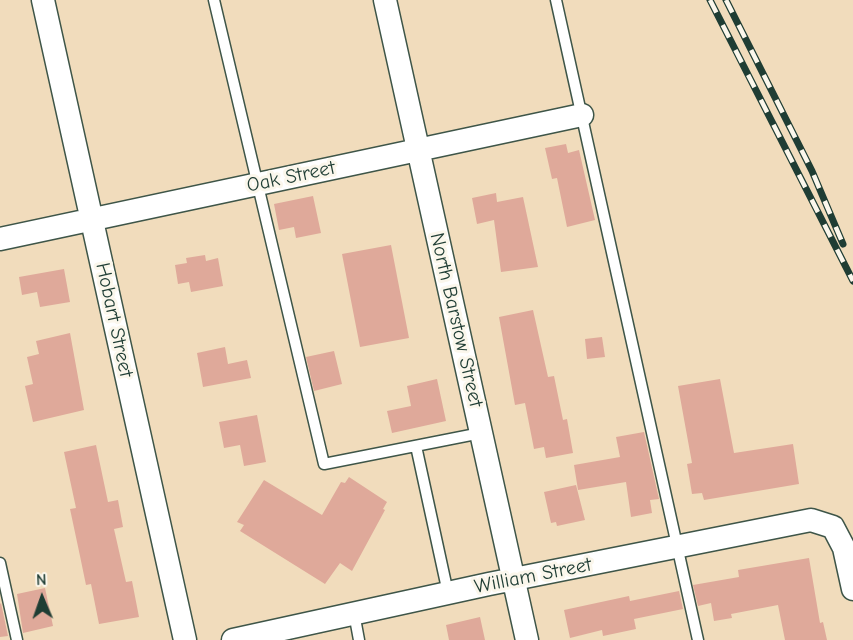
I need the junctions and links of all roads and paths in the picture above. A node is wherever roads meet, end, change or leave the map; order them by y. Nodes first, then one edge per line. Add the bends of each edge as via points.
1 (43, 0) edge
2 (214, 0) edge
3 (385, 0) edge
4 (556, 0) edge
5 (582, 115) junction
6 (419, 150) junction
7 (257, 184) junction
8 (92, 219) junction
9 (0, 239) edge
10 (482, 433) junction
11 (416, 446) junction
12 (678, 546) junction
13 (0, 563) edge
14 (514, 579) junction
15 (853, 589) edge
16 (448, 593) junction
17 (354, 613) junction
18 (17, 640) edge
19 (185, 640) edge
20 (233, 640) edge
21 (359, 640) edge
22 (527, 640) edge
23 (698, 640) edge

1 - 8 street, Hobart Street
2 - 7 lane
3 - 6 street, North Barstow Street
4 - 5 lane
5 - 6 street, Oak Street
5 - 12 lane
6 - 7 street, Oak Street
6 - 10 street, North Barstow Street
7 - 8 street, Oak Street
7 - 11 lane via 324,464
8 - 9 street, Oak Street
8 - 19 street, Hobart Street
10 - 11 lane
10 - 14 street, North Barstow Street
11 - 16 lane
12 - 14 street, William Street
12 - 15 street, William Street via 811,520 833,527 844,548
12 - 23 lane
13 - 18 lane
14 - 16 street, William Street
14 - 22 street, North Barstow Street
16 - 17 street, William Street
17 - 20 street, William Street
17 - 21 lane

